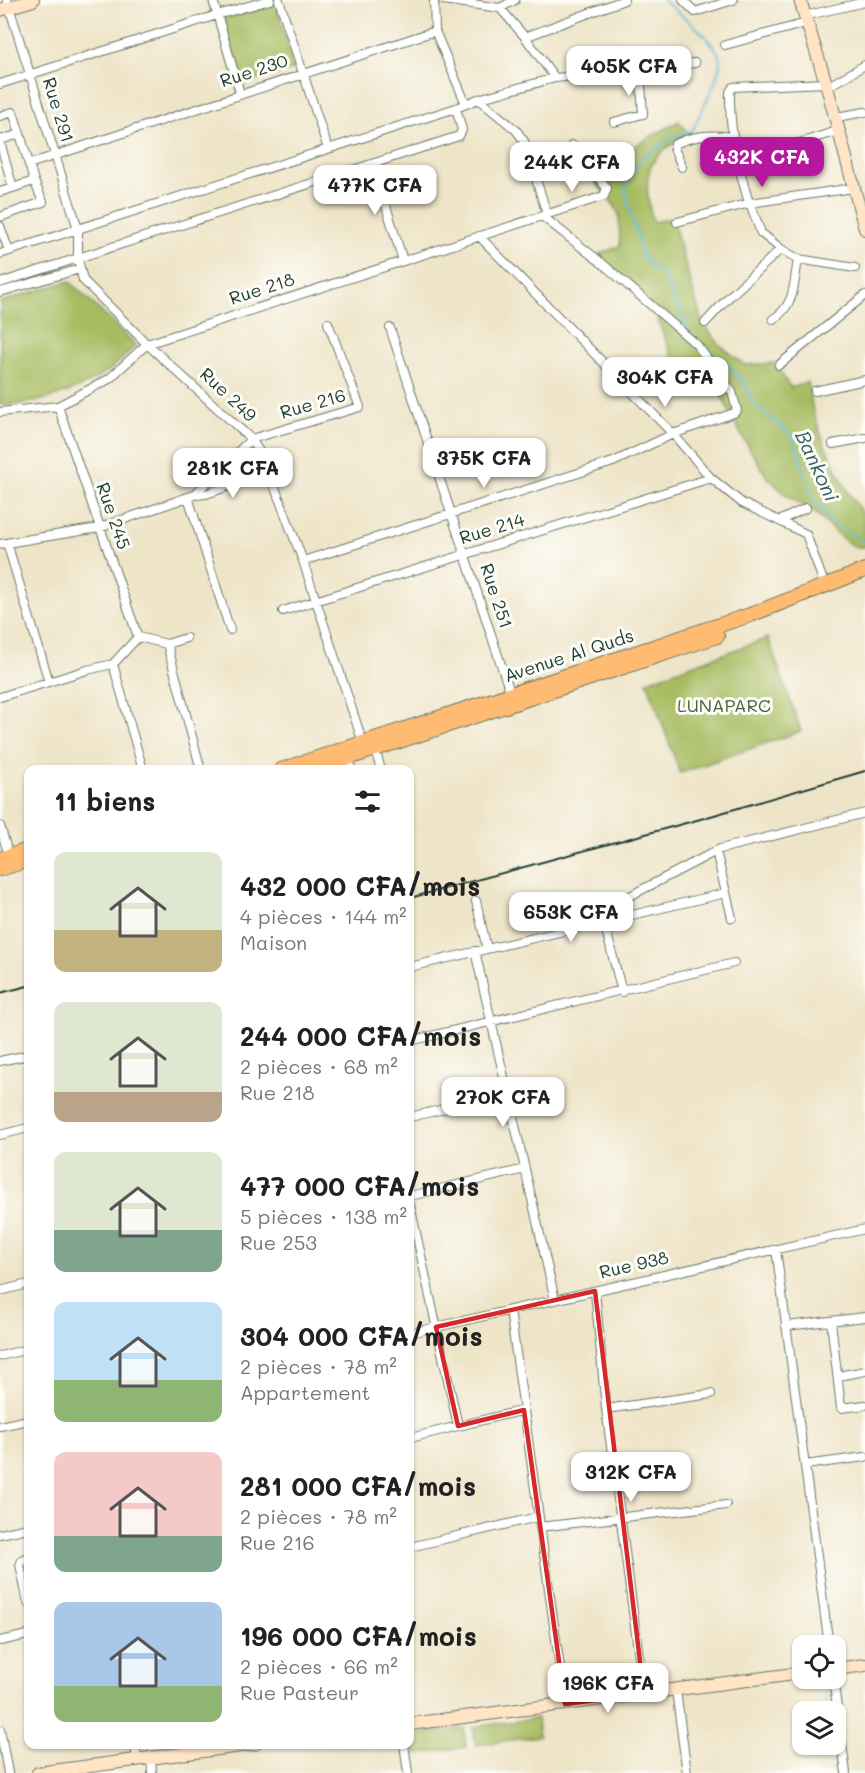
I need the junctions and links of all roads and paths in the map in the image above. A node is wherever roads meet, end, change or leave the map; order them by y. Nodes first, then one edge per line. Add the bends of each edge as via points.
1 (33, 0) edge
2 (213, 0) edge
3 (270, 0) edge
4 (279, 0) edge
5 (434, 0) edge
6 (443, 0) edge
7 (515, 0) edge
8 (624, 0) edge
9 (683, 0) edge
10 (733, 0) edge
11 (800, 0) edge
12 (865, 2) edge
13 (6, 6) edge
14 (500, 8) junction
15 (217, 15) junction
16 (805, 20) junction
17 (435, 31) junction
18 (525, 37) junction
19 (726, 45) dead end
20 (695, 63) dead end
21 (865, 65) edge
22 (640, 70) junction
23 (302, 73) junction
24 (30, 74) junction
25 (555, 78) junction
26 (0, 84) edge
27 (827, 85) junction
28 (240, 93) junction
29 (477, 99) junction
30 (466, 104) junction
31 (456, 108) junction
32 (865, 112) edge
33 (0, 116) edge
34 (836, 117) junction
35 (614, 122) dead end
36 (840, 130) junction
37 (20, 134) junction
38 (732, 137) junction
39 (0, 141) edge
40 (572, 145) dead end
41 (328, 149) junction
42 (55, 156) junction
43 (737, 163) junction
44 (29, 164) junction
45 (373, 164) junction
46 (682, 167) dead end
47 (34, 181) junction
48 (13, 188) junction
49 (854, 188) junction
50 (0, 192) edge
51 (750, 203) junction
52 (863, 214) edge
53 (545, 215) junction
54 (0, 217) edge
55 (677, 222) dead end
56 (0, 226) edge
57 (865, 228) edge
58 (78, 229) junction
59 (478, 236) junction
60 (781, 249) junction
61 (4, 252) edge
62 (78, 259) junction
63 (798, 259) junction
64 (403, 261) junction
65 (855, 268) dead end
66 (80, 269) junction
67 (0, 283) edge
68 (0, 292) edge
69 (865, 296) edge
70 (773, 320) dead end
71 (328, 323) dead end
72 (705, 323) dead end
73 (390, 328) dead end
74 (147, 344) junction
75 (779, 365) dead end
76 (865, 380) edge
77 (815, 391) dead end
78 (58, 406) junction
79 (0, 412) edge
80 (673, 434) junction
81 (865, 438) edge
82 (251, 439) junction
83 (833, 444) dead end
84 (269, 472) junction
85 (711, 478) junction
86 (191, 496) junction
87 (806, 508) dead end
88 (451, 513) junction
89 (779, 521) junction
90 (99, 528) junction
91 (4, 544) edge
92 (465, 554) junction
93 (303, 561) junction
94 (865, 570) edge
95 (865, 580) edge
96 (825, 586) junction
97 (316, 601) junction
98 (283, 611) dead end
99 (230, 630) dead end
100 (138, 637) junction
101 (186, 638) dead end
102 (167, 644) junction
103 (113, 664) junction
104 (50, 682) junction
105 (0, 698) edge
106 (512, 699) junction
107 (368, 748) junction
108 (350, 763) edge
109 (142, 765) edge
110 (200, 765) edge
111 (301, 765) edge
112 (378, 765) edge
113 (865, 813) edge
114 (0, 826) edge
115 (24, 851) edge
116 (716, 851) junction
117 (4, 857) edge
118 (24, 861) edge
119 (0, 870) edge
120 (726, 893) junction
121 (476, 901) dead end
122 (732, 918) dead end
123 (604, 922) junction
124 (487, 949) junction
125 (475, 951) junction
126 (734, 963) dead end
127 (414, 966) edge
128 (622, 992) junction
129 (492, 1023) junction
130 (414, 1040) edge
131 (24, 1056) edge
132 (0, 1061) edge
133 (508, 1094) junction
134 (414, 1116) edge
135 (24, 1129) edge
136 (0, 1135) edge
137 (525, 1169) junction
138 (414, 1195) edge
139 (414, 1223) edge
140 (865, 1229) edge
141 (776, 1250) junction
142 (24, 1285) edge
143 (0, 1291) edge
144 (595, 1291) junction
145 (555, 1300) junction
146 (510, 1310) junction
147 (865, 1317) edge
148 (831, 1321) junction
149 (786, 1326) junction
150 (436, 1327) junction
151 (414, 1332) edge
152 (24, 1350) edge
153 (0, 1356) edge
154 (865, 1371) edge
155 (838, 1376) junction
156 (711, 1394) dead end
157 (865, 1405) edge
158 (606, 1409) junction
159 (524, 1410) junction
160 (24, 1421) edge
161 (0, 1426) edge
162 (458, 1426) junction
163 (414, 1437) edge
164 (865, 1457) edge
165 (805, 1465) junction
166 (726, 1505) dead end
167 (622, 1517) junction
168 (539, 1522) junction
169 (24, 1529) edge
170 (0, 1534) edge
171 (414, 1546) edge
172 (24, 1559) edge
173 (24, 1584) edge
174 (828, 1635) edge
175 (24, 1636) edge
176 (0, 1641) edge
177 (865, 1665) edge
178 (846, 1668) edge
179 (792, 1674) edge
180 (835, 1689) edge
181 (676, 1690) junction
182 (644, 1694) junction
183 (565, 1704) junction
184 (414, 1723) edge
185 (0, 1729) edge
186 (136, 1749) edge
187 (218, 1749) edge
188 (405, 1749) edge
189 (151, 1758) junction
190 (137, 1760) junction
191 (8, 1773) edge
192 (38, 1773) edge
193 (152, 1773) edge
194 (408, 1773) edge
195 (687, 1773) edge
196 (846, 1773) edge

1 - 13 main road
2 - 15 street
3 - 15 street
4 - 23 street
5 - 17 street
6 - 14 street
7 - 14 street
8 - 18 street
9 - 10 street via 695,12
11 - 16 main road
12 - 16 street
13 - 24 street, Rue 291
14 - 18 street
15 - 24 street
15 - 28 street
16 - 19 street
16 - 27 main road
17 - 23 street, Rue 230
17 - 30 street
18 - 25 street
20 - 22 street
21 - 27 street
22 - 25 street
22 - 35 street via 643,114
23 - 28 street, Rue 230
23 - 41 street
24 - 26 street
24 - 42 street, Rue 291
25 - 29 street
27 - 34 main road
27 - 38 street via 733,87
28 - 42 street, Rue 230
29 - 30 street
29 - 53 street via 524,141
30 - 31 street
31 - 41 street
31 - 45 street via 462,130 459,136
32 - 34 street
33 - 37 street via 13,112
34 - 36 main road
36 - 43 street
36 - 49 main road
37 - 39 street
37 - 44 street
38 - 43 street
38 - 46 street via 688,138 675,144
39 - 48 street
40 - 53 street, Rue 218 via 607,193
41 - 58 street
42 - 44 street, Rue 230
42 - 58 street, Rue 291
43 - 51 street
44 - 47 street
45 - 62 street
45 - 64 street
47 - 48 street
47 - 54 street via 43,202
48 - 50 street
49 - 51 street
49 - 52 main road
51 - 55 street
51 - 60 street via 761,233
52 - 57 main road
53 - 59 street, Rue 218
53 - 80 street via 696,344 732,392 737,406 734,413
56 - 61 street
58 - 61 street
58 - 62 street, Rue 249
59 - 64 street, Rue 218
59 - 80 street
60 - 63 street
60 - 72 street
62 - 66 street, Rue 249
62 - 67 street
63 - 65 street
63 - 70 street via 789,303 784,313
64 - 74 street, Rue 218
66 - 68 street
66 - 74 street, Rue 249 via 83,280
69 - 75 street
71 - 82 street, Rue 216 via 360,407
73 - 88 street, Rue 251
74 - 78 street, Rue 218 via 109,379
74 - 82 street, Rue 249
76 - 77 street
78 - 79 street, Rue 218
78 - 90 street, Rue 245
80 - 85 street
80 - 88 street via 613,462
81 - 83 street
82 - 84 street, Rue 249
82 - 86 street, Rue 216
84 - 86 street
84 - 93 street, Rue 249
85 - 89 street via 742,503
85 - 92 street, Rue 214
86 - 90 street, Rue 216
86 - 99 street
87 - 89 street
88 - 92 street, Rue 251
88 - 93 street
89 - 96 street via 806,534
90 - 91 street, Rue 216
90 - 100 street, Rue 245
91 - 104 street
92 - 97 street, Rue 214
92 - 106 street, Rue 251
93 - 97 street, Rue 249
94 - 96 main road, Avenue Al Quds
95 - 106 main road, Avenue Al Quds via 759,622
96 - 106 main road, Avenue Al Quds
97 - 98 street, Rue 214
97 - 107 street, Rue 249
100 - 102 street
100 - 103 street
101 - 102 street
102 - 110 street
103 - 104 street
103 - 109 street
104 - 105 street
106 - 107 main road, Avenue Al Quds
107 - 108 main road, Avenue Al Quds
107 - 111 main road, Avenue Al Quds
107 - 112 street, Rue 249
113 - 116 street
114 - 117 street
115 - 117 main road
116 - 120 street
116 - 123 street via 601,911
118 - 119 main road
120 - 122 street
120 - 123 street
121 - 124 street
123 - 124 street
123 - 128 street
124 - 125 street
125 - 127 street
125 - 129 street
126 - 128 street
128 - 129 street
129 - 130 street
129 - 133 street
131 - 132 street
133 - 134 street
133 - 137 street
135 - 136 street
137 - 138 street
137 - 145 street
139 - 150 street
140 - 141 street, Rue 938
141 - 144 street, Rue 938
141 - 149 street
142 - 143 street
144 - 145 street, Rue 938
144 - 158 street
145 - 146 street, Rue 938
146 - 150 street, Rue 938
146 - 159 street
147 - 148 street
148 - 149 street
148 - 155 street
149 - 165 street
150 - 151 street, Rue 938
150 - 162 street
152 - 153 street
154 - 155 street
155 - 157 street via 842,1408
156 - 158 street
158 - 167 street
159 - 162 street
159 - 168 street
160 - 161 street
162 - 163 street
164 - 165 street
165 - 174 street
166 - 167 street
167 - 168 street
167 - 182 street
168 - 171 street
168 - 183 street
169 - 170 street
172 - 173 street via 20,1565
175 - 176 street
177 - 178 main road
179 - 181 main road
180 - 196 street
181 - 182 main road
181 - 195 street
182 - 183 main road
183 - 184 main road
185 - 191 street
186 - 190 street
187 - 189 main road
188 - 194 street
189 - 190 main road
189 - 193 street
190 - 192 main road

